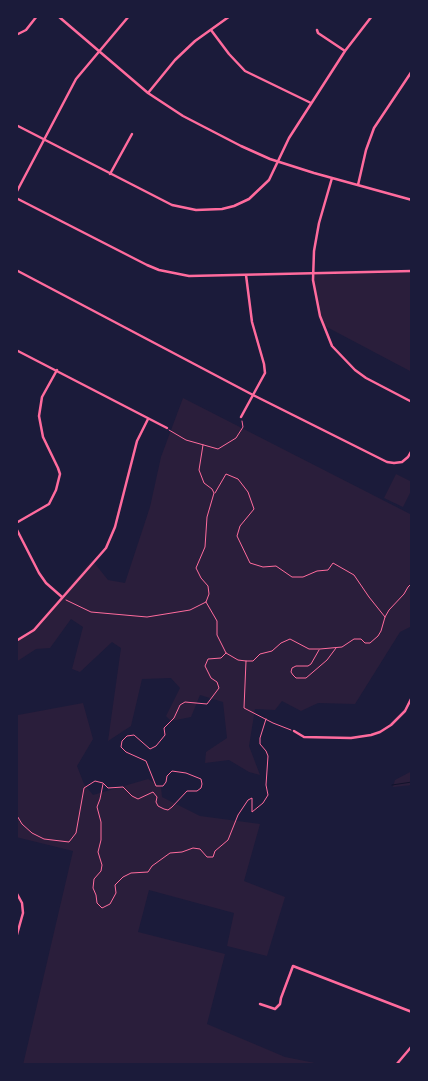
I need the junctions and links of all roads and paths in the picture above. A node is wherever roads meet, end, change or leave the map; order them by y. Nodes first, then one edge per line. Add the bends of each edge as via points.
1 (37, 16) edge
2 (58, 16) edge
3 (129, 16) edge
4 (230, 16) edge
5 (372, 16) edge
6 (211, 30) junction
7 (316, 30) dead end
8 (16, 35) edge
9 (99, 50) junction
10 (345, 51) junction
11 (412, 71) edge
12 (148, 93) junction
13 (311, 103) junction
14 (16, 125) edge
15 (132, 134) dead end
16 (44, 139) junction
17 (278, 162) junction
18 (110, 174) junction
19 (332, 178) junction
20 (358, 185) junction
21 (16, 193) edge
22 (16, 198) edge
23 (412, 200) edge
24 (16, 270) edge
25 (412, 271) edge
26 (313, 272) junction
27 (246, 275) junction
28 (16, 350) edge
29 (57, 370) junction
30 (253, 394) junction
31 (412, 402) edge
32 (242, 417) joint
33 (148, 419) junction
34 (167, 428) joint
35 (203, 445) junction
36 (412, 450) edge
37 (214, 493) junction
38 (16, 523) edge
39 (16, 528) edge
40 (412, 583) edge
41 (62, 597) junction
42 (206, 602) junction
43 (385, 617) junction
44 (16, 642) edge
45 (336, 648) junction
46 (320, 650) junction
47 (226, 653) junction
48 (246, 661) junction
49 (412, 697) edge
50 (266, 719) junction
51 (294, 731) joint
52 (103, 783) junction
53 (16, 814) edge
54 (16, 892) edge
55 (16, 938) edge
56 (260, 1004) dead end
57 (412, 1012) edge
58 (412, 1046) edge
59 (396, 1065) edge

1 - 8 street via 26,30
2 - 9 street
3 - 9 street
4 - 6 street
5 - 10 street
6 - 12 street via 188,47
6 - 13 street via 245,71
7 - 10 street
9 - 12 street
9 - 16 street via 76,79
10 - 13 street
11 - 20 street via 374,128
12 - 17 street via 240,146
13 - 17 street via 288,138
14 - 16 street
15 - 18 street
16 - 18 street
16 - 21 street
17 - 18 street via 269,180 249,199 222,209 196,210 172,205
17 - 19 street
19 - 20 street
19 - 26 street via 317,230
20 - 23 street
22 - 27 street via 159,270 189,276
24 - 30 street
25 - 26 street
26 - 27 street
26 - 31 street via 316,303 332,346 366,378
27 - 30 street via 252,322 265,373
28 - 29 street
29 - 33 street
29 - 38 street via 42,397 39,416 43,437 58,468 59,482 49,504
30 - 32 street
30 - 36 street via 387,462 402,462
32 - 35 path via 243,427 236,438 218,449
33 - 34 street
33 - 41 street via 137,441 115,527 106,548
34 - 35 path via 186,440
35 - 37 path via 199,470
37 - 42 path via 207,517 205,547 196,568 208,586
37 - 43 path via 226,474 238,479 248,492 254,509 240,526 238,536 250,563 276,566 292,577 303,577 328,570 333,562 354,575
39 - 41 street via 39,573
40 - 43 path
41 - 42 path via 91,612 147,617 190,610
41 - 44 street via 34,630
42 - 47 path
43 - 45 path via 373,640 365,643 354,639
45 - 46 path
45 - 46 path via 306,678 293,676 292,668 308,666
46 - 48 path via 309,649 290,639 253,661
47 - 48 path
47 - 52 path via 221,658 208,659 205,666 219,688 211,700 206,704 185,702 180,705 164,728 165,735 150,749 134,735 122,741 121,747 126,752 146,761 156,786 163,786 172,771 201,779 200,788 187,791 168,810 158,806 153,792 138,799 123,787 108,788
48 - 50 path via 244,708
49 - 51 street via 392,725 371,735 304,737
50 - 51 path
50 - 52 path via 260,744 268,756 268,796 262,803 252,812 252,798 248,800 228,840 212,857 193,848 170,853 148,872 123,877 114,886 116,893 110,904 102,908 97,903 93,888 102,866 98,852 101,822 97,807
52 - 53 path via 95,781 84,788 76,833 69,842 44,839 32,833
54 - 55 street via 23,913
56 - 57 street via 275,1009 280,1004 293,966
58 - 59 street

